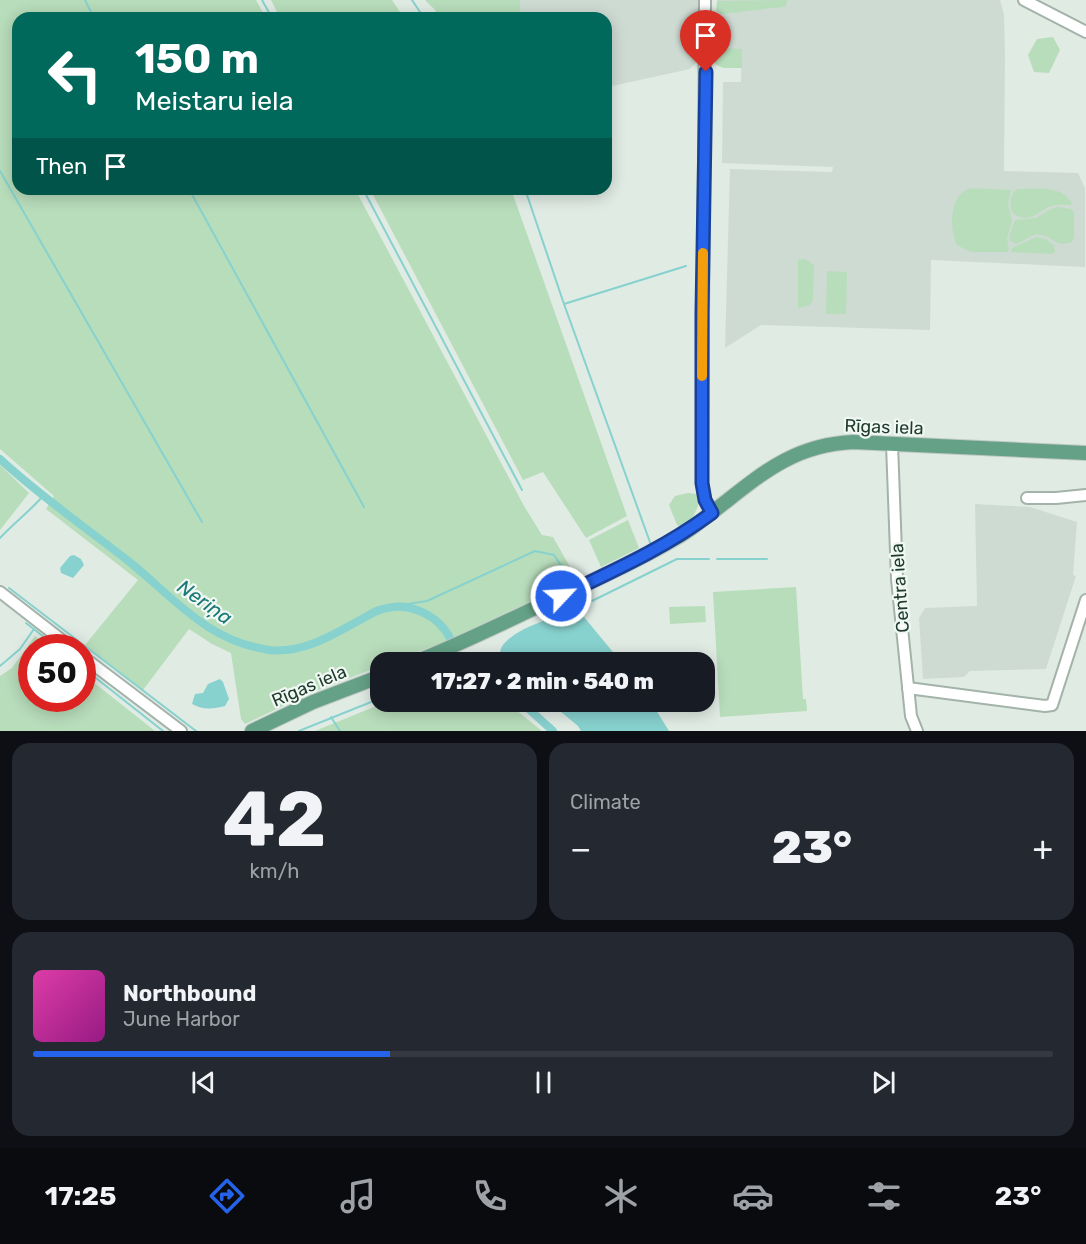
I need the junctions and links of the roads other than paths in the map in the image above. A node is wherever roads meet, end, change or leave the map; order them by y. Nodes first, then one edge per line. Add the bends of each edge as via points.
1 (705, 0) edge
2 (1024, 0) edge
3 (1086, 32) edge
4 (892, 444) junction
5 (1086, 453) edge
6 (1086, 495) edge
7 (1026, 498) dead end
8 (712, 513) junction
9 (0, 592) edge
10 (1086, 600) edge
11 (54, 634) edge
12 (440, 652) edge
13 (96, 667) edge
14 (370, 680) edge
15 (908, 688) junction
16 (181, 731) edge
17 (252, 731) edge
18 (917, 731) edge

1 - 8 street via 702,483
2 - 3 street
4 - 5 main road, Rīgas iela
4 - 8 main road, Rīgas iela via 838,443 794,454
4 - 15 street, Centra iela via 897,579
6 - 7 street
8 - 12 main road, Rīgas iela via 644,557
9 - 11 street
10 - 15 street via 1052,705
13 - 16 street
14 - 17 main road, Rīgas iela
15 - 18 street, Centra iela via 911,717

